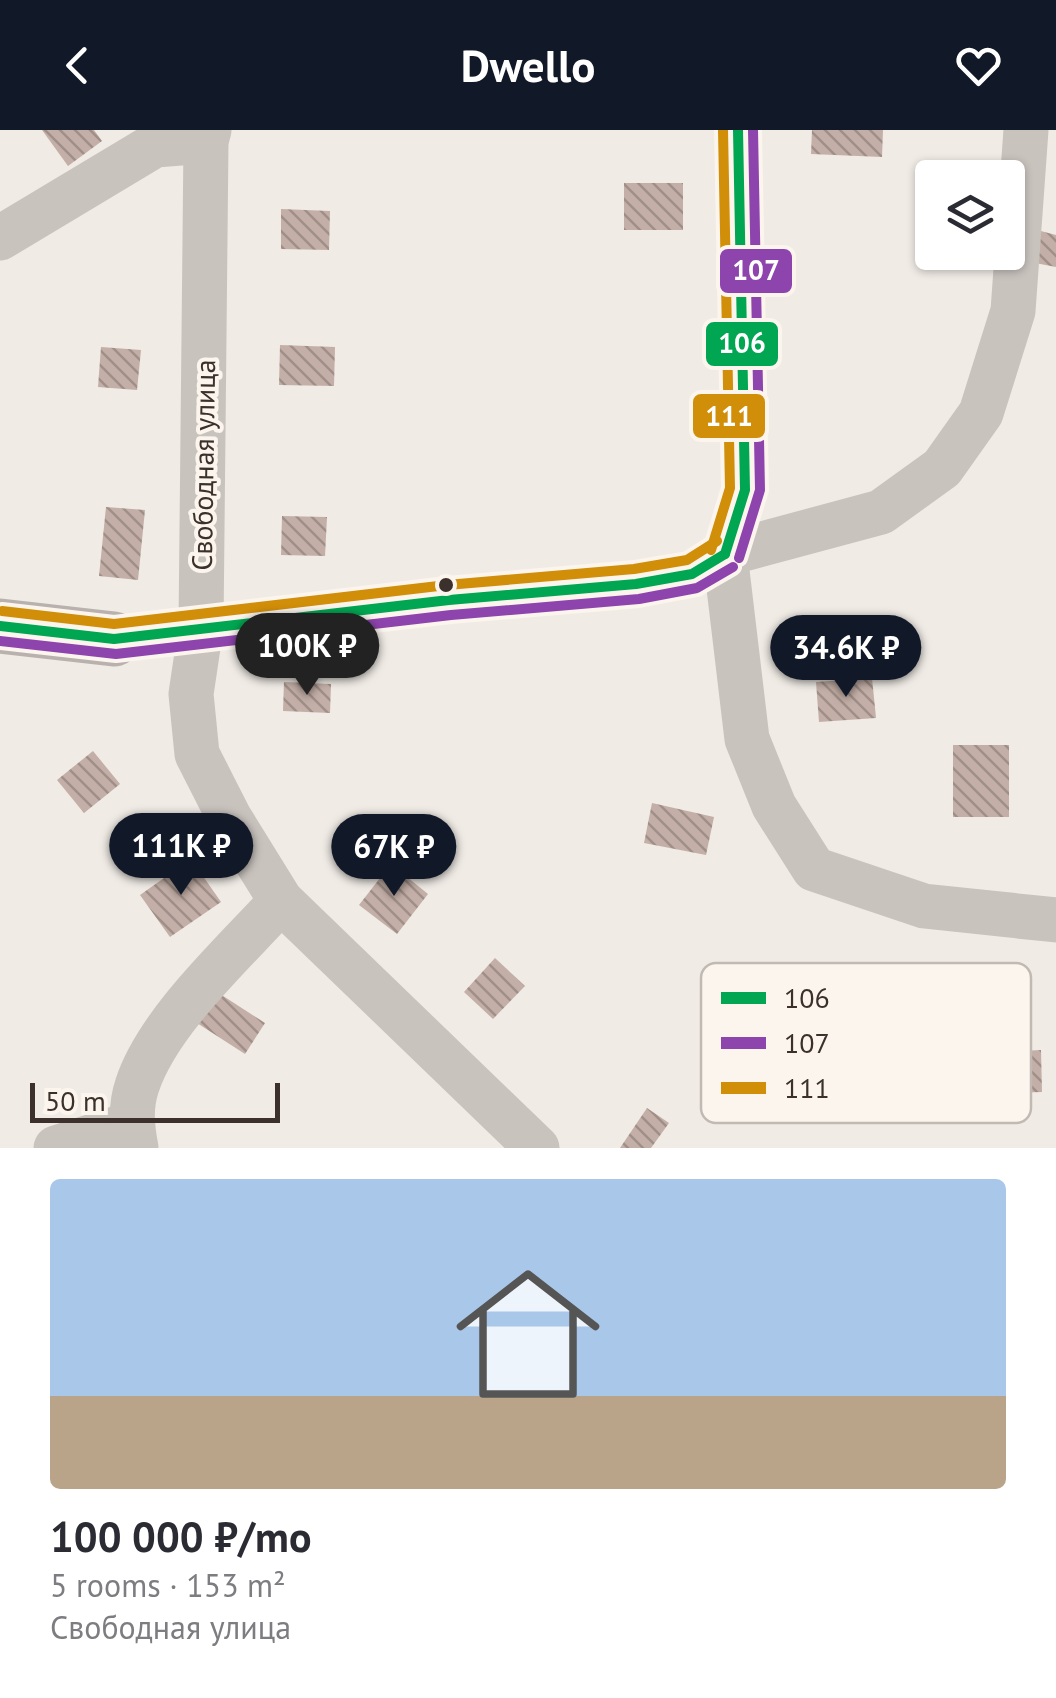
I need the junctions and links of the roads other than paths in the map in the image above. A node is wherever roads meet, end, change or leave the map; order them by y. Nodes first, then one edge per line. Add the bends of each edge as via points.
1 (738, 130) edge
2 (1026, 130) edge
3 (208, 136) edge
4 (0, 238) edge
5 (725, 554) junction
6 (0, 626) edge
7 (201, 627) junction
8 (114, 639) joint
9 (281, 901) junction
10 (1056, 920) edge
11 (134, 1136) edge
12 (56, 1148) edge
13 (538, 1148) edge

1 - 5 street via 745,490
2 - 5 street via 1013,311 981,413 942,468 881,512
3 - 4 street via 155,145
3 - 7 street, Свободная улица
5 - 7 street via 692,574 636,584
5 - 10 street via 747,740 774,806 814,869 924,906
6 - 8 main road
7 - 8 street
7 - 9 street, Свободная улица via 191,694 197,754
9 - 11 street via 168,1027 137,1086
9 - 13 street, Свободная улица
11 - 12 street

